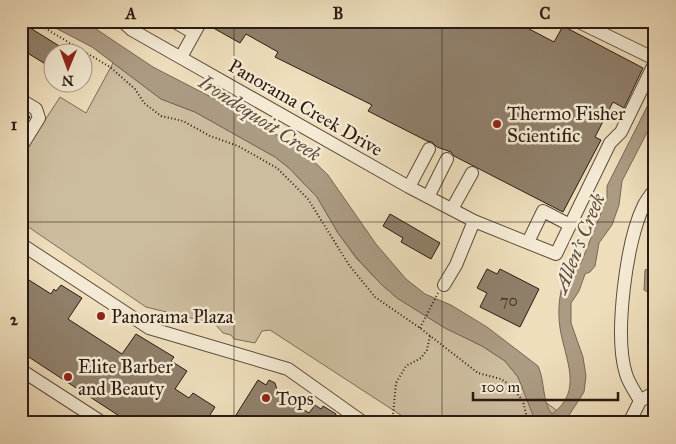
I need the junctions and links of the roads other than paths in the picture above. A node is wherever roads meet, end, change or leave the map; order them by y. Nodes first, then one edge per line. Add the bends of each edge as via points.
1 (122, 21) edge
2 (173, 21) edge
3 (201, 21) edge
4 (576, 21) edge
5 (194, 33) junction
6 (181, 57) junction
7 (655, 60) edge
8 (21, 100) edge
9 (21, 147) edge
10 (429, 149) dead end
11 (447, 159) dead end
12 (472, 173) dead end
13 (410, 187) junction
14 (655, 189) edge
15 (428, 197) junction
16 (452, 209) junction
17 (474, 221) junction
18 (570, 224) junction
19 (528, 242) junction
20 (21, 244) edge
21 (444, 285) dead end
22 (21, 370) edge
23 (655, 392) edge
24 (640, 401) junction
25 (103, 423) edge
26 (364, 423) edge
27 (629, 423) edge

1 - 6 street, Panorama Creek Drive
2 - 5 street
3 - 5 street
4 - 7 street
5 - 6 street
6 - 13 street, Panorama Creek Drive
7 - 18 street via 621,132 610,143
8 - 9 street via 36,109 39,118
10 - 13 street
11 - 15 street
12 - 16 street
13 - 15 street, Panorama Creek Drive
14 - 24 street via 644,204 636,225 624,278 622,357 626,376
15 - 16 street, Panorama Creek Drive
16 - 17 street, Panorama Creek Drive
17 - 19 street, Panorama Creek Drive
17 - 21 street
18 - 19 street, Panorama Creek Drive via 556,254
18 - 19 street via 543,211
20 - 26 street via 149,328 288,369
22 - 25 street
23 - 24 street
24 - 27 street

